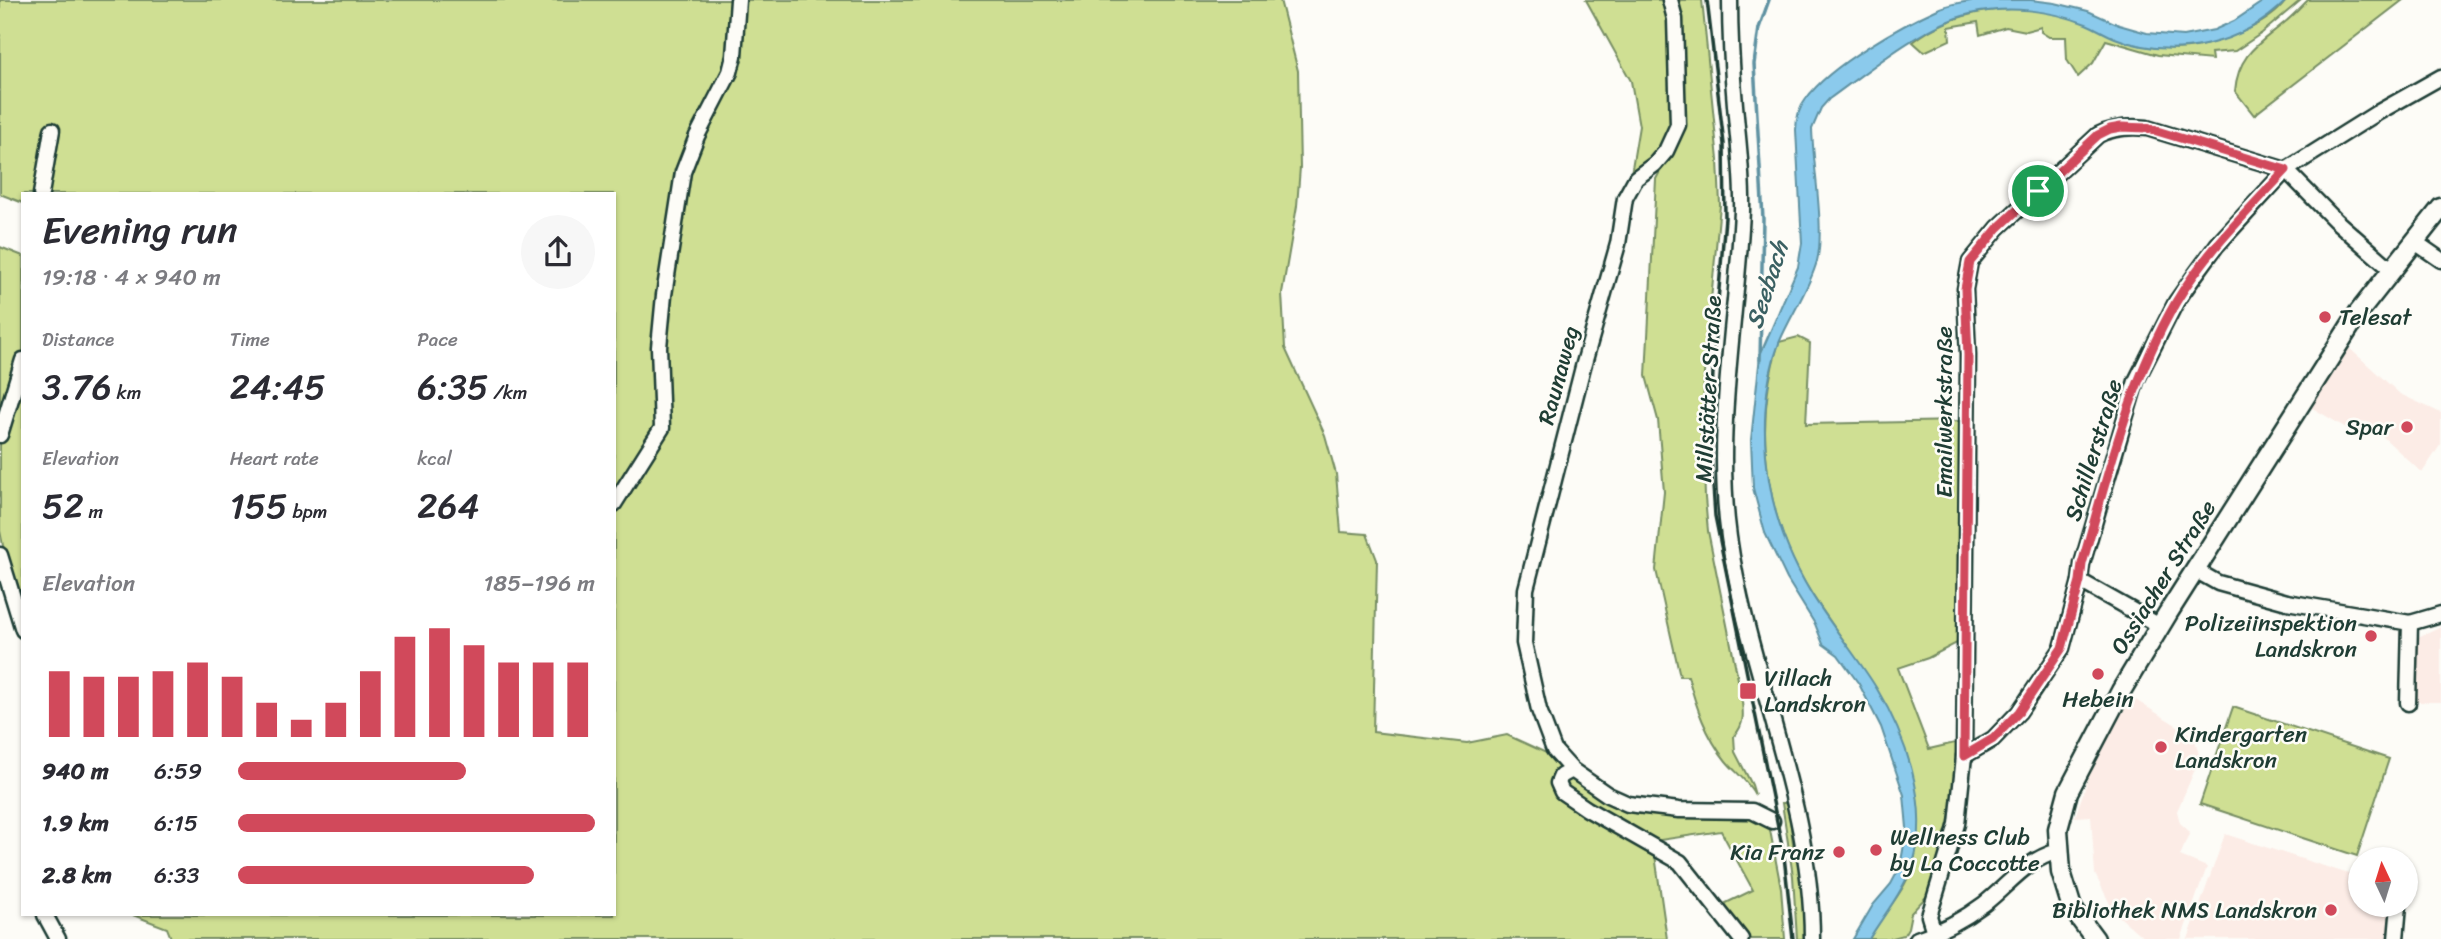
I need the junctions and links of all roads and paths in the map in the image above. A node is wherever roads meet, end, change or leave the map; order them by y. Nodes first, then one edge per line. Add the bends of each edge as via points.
1 (738, 0) edge
2 (1670, 0) edge
3 (1730, 0) edge
4 (2441, 77) edge
5 (52, 130) dead end
6 (2286, 170) junction
7 (41, 192) edge
8 (2441, 208) edge
9 (2415, 242) junction
10 (2441, 260) edge
11 (2392, 270) junction
12 (21, 367) edge
13 (0, 435) edge
14 (616, 502) edge
15 (0, 555) edge
16 (2195, 570) junction
17 (2080, 581) junction
18 (2441, 614) edge
19 (21, 623) edge
20 (2410, 623) junction
21 (2160, 626) junction
22 (2408, 703) dead end
23 (1964, 756) junction
24 (1572, 770) junction
25 (1773, 821) dead end
26 (2058, 850) junction
27 (45, 916) edge
28 (2398, 917) edge
29 (1935, 936) edge
30 (58, 939) edge
31 (1741, 939) edge
32 (1812, 939) edge
33 (1917, 939) edge
34 (2095, 939) edge
35 (2396, 939) edge

1 - 14 street via 730,72 696,136 683,172 659,347 662,428
2 - 24 street, Raunaweg via 1675,19 1678,125 1666,151 1636,178 1625,198 1618,244 1527,589 1524,643 1539,710 1554,750
3 - 32 street, Millstätter Straße via 1742,184 1724,452 1725,499 1748,632 1805,845
4 - 6 street
5 - 7 street
6 - 11 street, Emailwerkstraße
6 - 17 street, Schillerstraße via 2217,245 2176,302 2137,381
6 - 23 street, Emailwerkstraße via 2147,128 2110,129 1998,228 1970,262 1965,289
8 - 9 main road, Ossiacher Straße
9 - 10 street
9 - 11 main road, Ossiacher Straße
11 - 16 main road, Ossiacher Straße via 2359,313
12 - 13 street
15 - 19 street
16 - 20 street via 2218,583 2287,602
16 - 21 main road, Ossiacher Straße
17 - 21 street
17 - 23 street, Schillerstraße via 2062,648 2019,712 1993,739
18 - 20 street
20 - 22 street
21 - 26 main road, Ossiacher Straße via 2068,792 2058,829
23 - 29 street, Emailwerkstraße via 1957,824 1929,916
24 - 25 street, Raunaweg via 1628,804 1752,811
24 - 31 street via 1561,776 1562,792 1680,862
26 - 29 street via 2027,864 1986,902
26 - 34 main road, Ossiacher Straße via 2068,899
27 - 30 street
28 - 35 street
29 - 33 street

